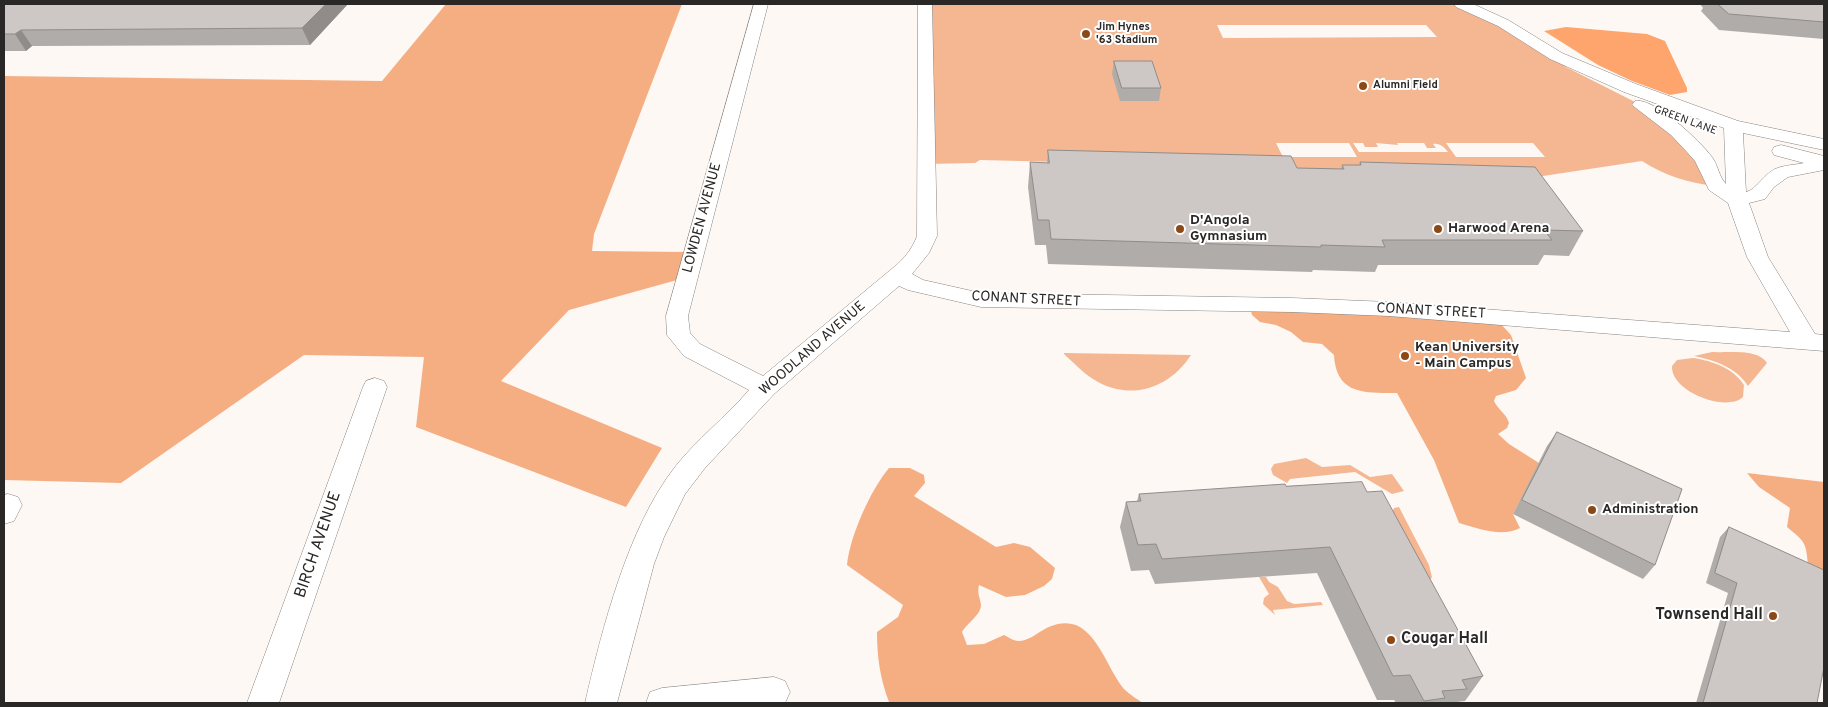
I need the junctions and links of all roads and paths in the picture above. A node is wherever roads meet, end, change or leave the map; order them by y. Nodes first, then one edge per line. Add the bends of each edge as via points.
1 (761, 4) edge
2 (925, 4) edge
3 (1461, 4) edge
4 (1556, 56) junction
5 (1641, 105) junction
6 (1734, 132) junction
7 (1824, 144) edge
8 (1824, 163) edge
9 (1738, 200) junction
10 (897, 276) junction
11 (1816, 342) edge
12 (375, 387) dead end
13 (765, 388) junction
14 (774, 692) dead end
15 (263, 703) edge
16 (601, 703) edge
17 (662, 703) edge

1 - 13 street, LOWDEN AVENUE via 677,316 679,336 692,350
2 - 10 street, WOODLAND AVENUE via 926,236 916,259
3 - 4 street, GREEN LANE via 1502,23
4 - 5 street, GREEN LANE via 1566,67 1583,77
4 - 6 street, GREEN LANE
5 - 6 street, GREEN LANE
5 - 9 street via 1677,131 1704,160 1716,186
6 - 7 street, GREEN LANE
6 - 8 street, GREEN LANE
6 - 9 street, CONANT STREET
8 - 9 street via 1782,173 1758,195
9 - 11 street, CONANT STREET via 1748,240 1758,259
10 - 11 street, CONANT STREET via 924,287 981,300 1390,309
10 - 13 street, WOODLAND AVENUE
12 - 15 street, BIRCH AVENUE
13 - 16 street, WOODLAND AVENUE via 710,443 676,487 656,524 634,586
14 - 17 street

